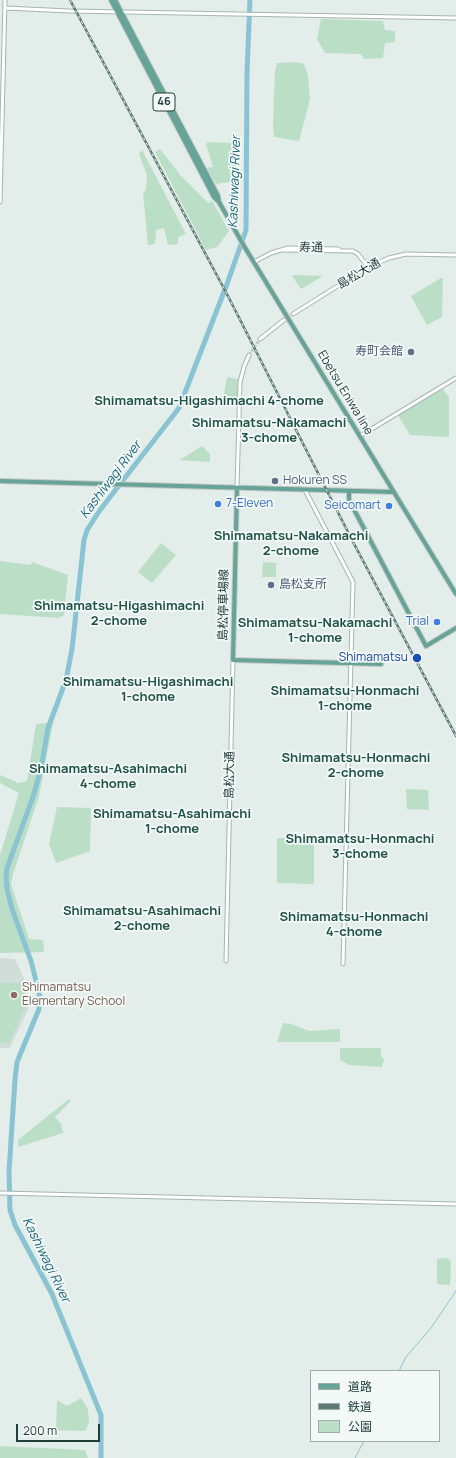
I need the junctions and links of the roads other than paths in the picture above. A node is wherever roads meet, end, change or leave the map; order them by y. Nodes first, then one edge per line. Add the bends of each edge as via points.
1 (5, 0) edge
2 (111, 0) edge
3 (115, 0) edge
4 (5, 8) junction
5 (118, 10) junction
6 (456, 18) edge
7 (2, 38) edge
8 (0, 184) edge
9 (0, 202) edge
10 (456, 255) edge
11 (254, 262) junction
12 (368, 268) junction
13 (293, 314) dead end
14 (284, 320) dead end
15 (260, 339) tunnel mouth
16 (249, 355) tunnel mouth
17 (456, 378) edge
18 (360, 436) junction
19 (0, 481) edge
20 (237, 488) junction
21 (305, 490) junction
22 (349, 491) junction
23 (394, 492) junction
24 (456, 594) edge
25 (456, 628) edge
26 (233, 660) junction
27 (351, 663) junction
28 (380, 664) dead end
29 (226, 961) dead end
30 (343, 964) dead end
31 (0, 1193) edge
32 (456, 1204) edge

1 - 4 street
2 - 5 main road, Ebetsu Eniwa line / 46
3 - 5 main road, Ebetsu Eniwa line / 46
4 - 5 street
4 - 7 street
5 - 6 street
5 - 11 main road, Ebetsu Eniwa line / 46 via 219,202
7 - 8 street
8 - 9 street
10 - 12 street, 島松大通 via 401,254
11 - 12 street, 寿通 via 271,252 290,248 338,249 356,252
11 - 18 main road, Ebetsu Eniwa line / 46
12 - 13 street, 島松大通
14 - 15 street
16 - 20 street via 240,382
17 - 18 street
18 - 23 main road, Ebetsu Eniwa line / 46
19 - 20 main road
20 - 21 main road
20 - 26 main road, 島松停車場線
21 - 22 main road
21 - 27 street via 353,582
22 - 23 main road
22 - 25 main road via 349,500 426,646
23 - 24 main road, Ebetsu Eniwa line / 46
26 - 27 main road
26 - 29 street, 島松大通
27 - 28 main road
27 - 30 street
31 - 32 street

